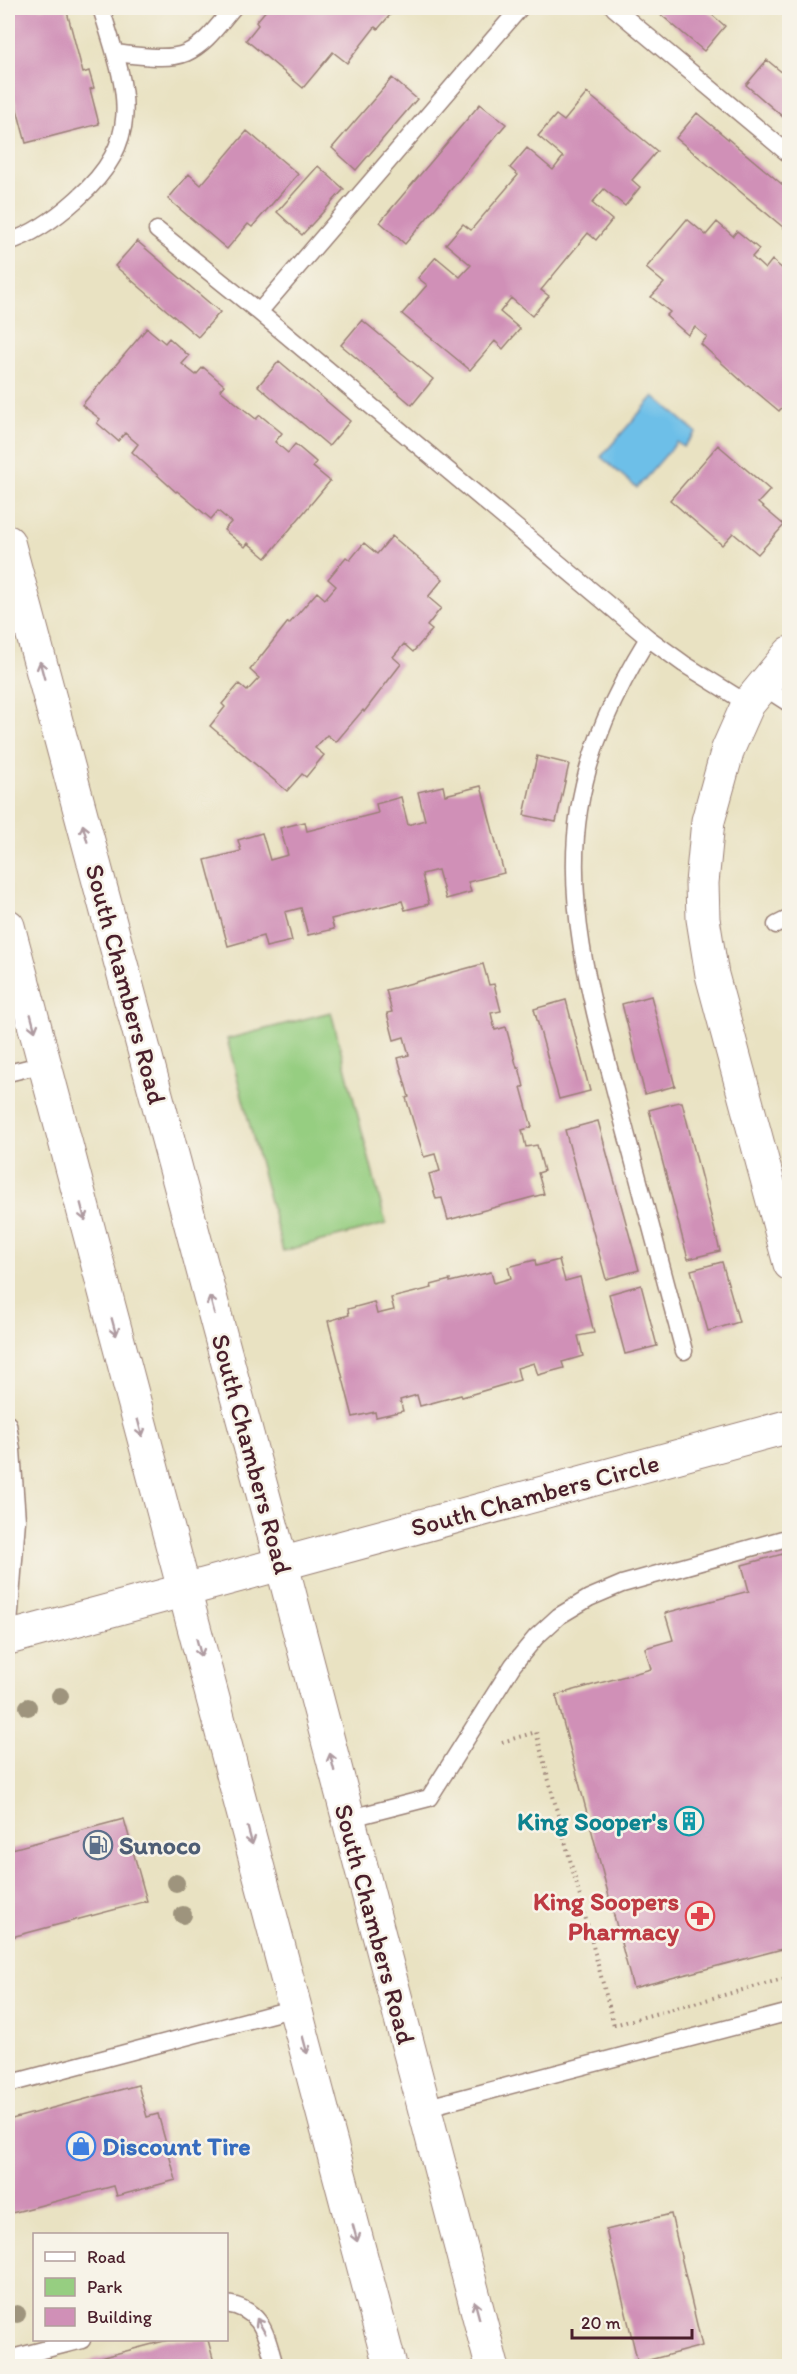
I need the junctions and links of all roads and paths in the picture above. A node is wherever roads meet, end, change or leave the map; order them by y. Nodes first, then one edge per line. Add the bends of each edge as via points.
1 (101, 8) edge
2 (233, 8) edge
3 (520, 8) edge
4 (614, 8) edge
5 (115, 53) junction
6 (789, 155) edge
7 (157, 230) dead end
8 (8, 242) edge
9 (259, 312) junction
10 (8, 542) edge
11 (648, 638) junction
12 (789, 653) edge
13 (755, 695) junction
14 (789, 704) edge
15 (8, 926) edge
16 (44, 1064) junction
17 (8, 1073) edge
18 (780, 1187) edge
19 (789, 1264) edge
20 (684, 1351) dead end
21 (8, 1424) edge
22 (789, 1425) edge
23 (789, 1537) edge
24 (282, 1565) junction
25 (184, 1591) junction
26 (8, 1638) edge
27 (502, 1742) dead end
28 (347, 1819) junction
29 (789, 1977) edge
30 (295, 2008) junction
31 (789, 2012) edge
32 (8, 2084) edge
33 (424, 2108) junction
34 (228, 2305) edge
35 (78, 2341) edge
36 (8, 2359) edge
37 (275, 2367) edge
38 (390, 2367) edge
39 (492, 2367) edge

1 - 5 lane
2 - 5 lane via 209,36 185,54 160,57
3 - 9 lane
4 - 6 lane
5 - 8 lane via 126,97 125,125 115,155 86,191 53,220
7 - 9 lane
9 - 11 lane
24 -> 10 main road, South Chambers Road
11 - 13 lane via 684,664
11 - 20 lane via 612,704 595,746 579,811 577,894 584,956 598,1022
12 - 13 main road
13 - 14 lane
13 - 18 main road via 728,748 708,822 702,904 712,975
15 -> 16 main road
16 - 17 lane
16 -> 25 main road
18 - 19 main road
21 - 26 lane via 17,1520
22 - 24 main road, South Chambers Circle
23 - 28 lane via 644,1577 607,1589 572,1607 549,1625 513,1665 429,1798
24 - 25 main road, South Chambers Circle
28 -> 24 main road, South Chambers Road
25 - 26 main road, South Chambers Circle
25 -> 30 main road
27 - 29 path via 536,1732 614,2025
28 - 33 main road, South Chambers Road
30 - 32 lane
30 -> 38 main road
31 - 33 lane
39 -> 33 main road, South Chambers Road
37 -> 34 lane via 267,2337 256,2317 248,2310
35 - 36 lane

